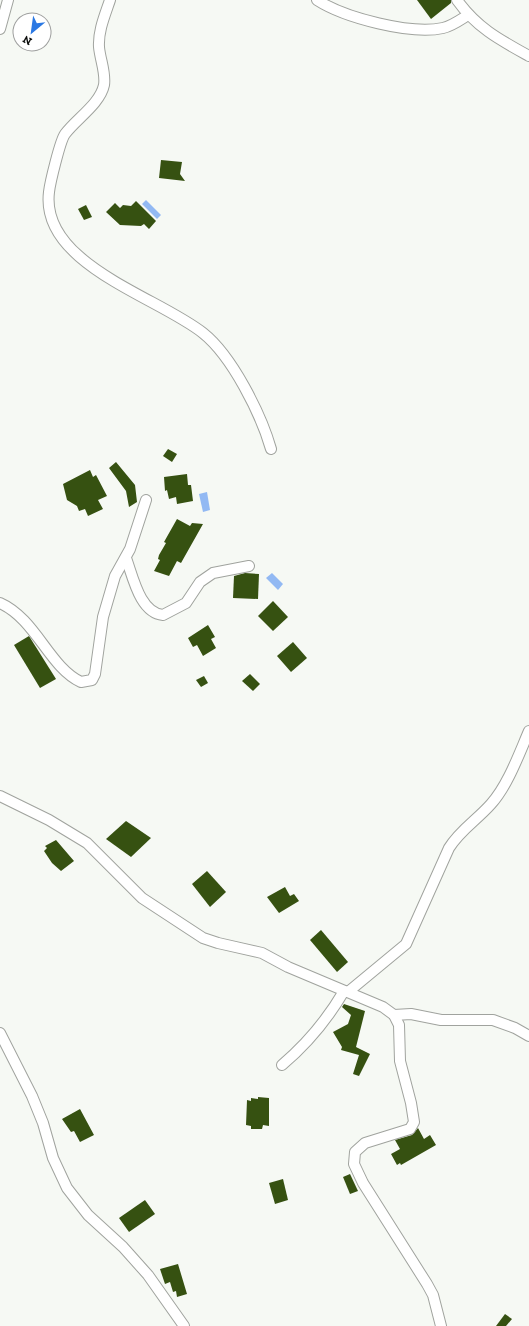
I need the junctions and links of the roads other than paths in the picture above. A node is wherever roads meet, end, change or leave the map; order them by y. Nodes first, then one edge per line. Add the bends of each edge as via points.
1 (8, 0) edge
2 (110, 0) edge
3 (318, 0) edge
4 (457, 0) edge
5 (468, 15) junction
6 (0, 29) edge
7 (529, 56) edge
8 (271, 449) dead end
9 (146, 500) dead end
10 (126, 558) junction
11 (249, 566) dead end
12 (0, 603) edge
13 (529, 731) edge
14 (0, 796) edge
15 (346, 991) junction
16 (394, 1015) junction
17 (0, 1033) edge
18 (529, 1036) edge
19 (282, 1065) dead end
20 (184, 1326) edge
21 (441, 1326) edge

1 - 6 street
2 - 8 street via 99,39 104,84 98,100 64,136 48,192 48,207 52,219 69,247 96,271 158,304 203,333 215,345 247,391
3 - 5 street via 356,17 418,29 444,27
4 - 5 street
5 - 7 street via 482,29
9 - 10 street
10 - 11 street via 143,601 153,613 163,615 186,603 200,582 213,573
10 - 12 street via 115,576 103,617 95,674 92,680 87,682 67,673 22,617
13 - 15 street via 511,772 492,803 456,836 449,848 406,944
14 - 15 street via 49,820 87,843 142,898 203,938 218,944 262,953 288,968
15 - 16 street via 383,1007
15 - 19 street via 318,1030
16 - 18 street via 411,1014 441,1020 493,1020 516,1028
16 - 21 street via 399,1025 400,1061 414,1122 410,1129 358,1147 354,1164 363,1183 433,1295
17 - 20 street via 32,1096 53,1158 67,1188 88,1215 123,1247 148,1275

